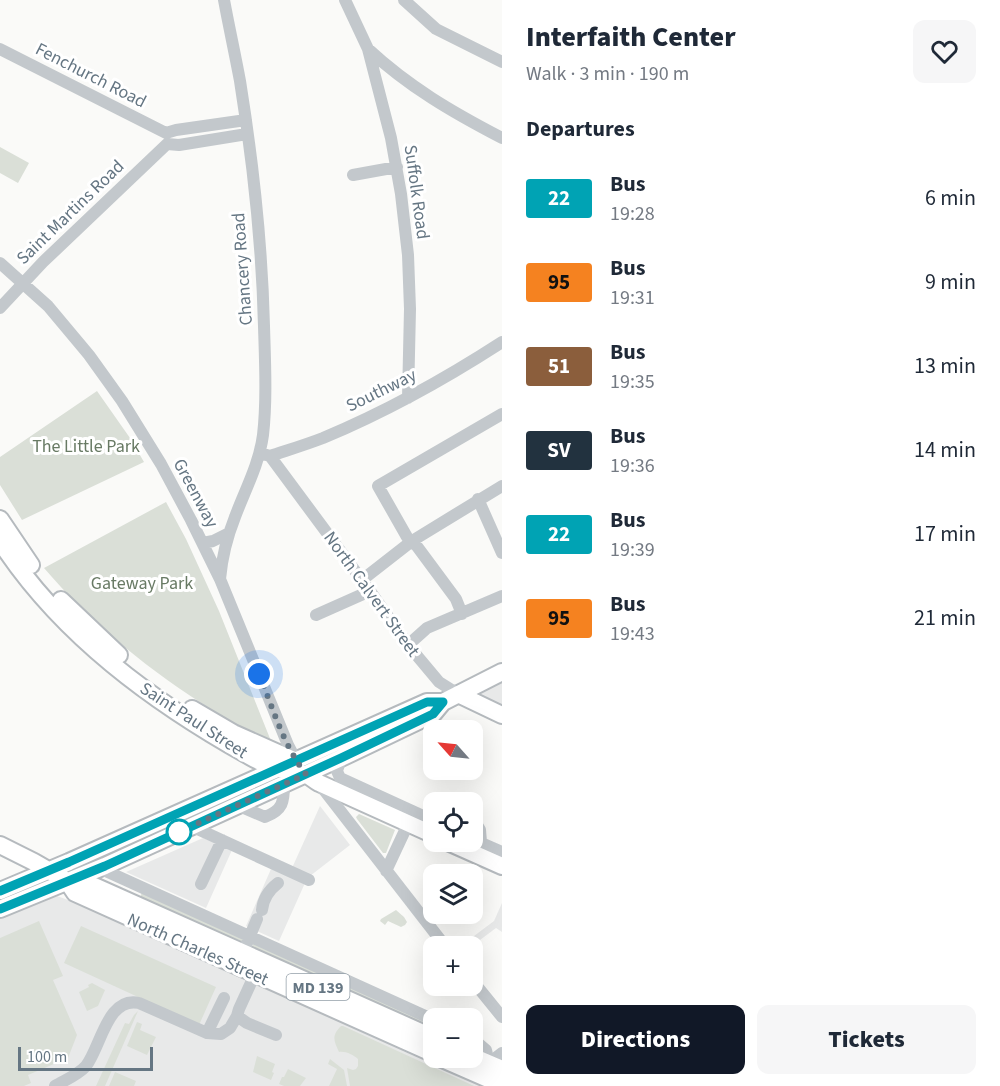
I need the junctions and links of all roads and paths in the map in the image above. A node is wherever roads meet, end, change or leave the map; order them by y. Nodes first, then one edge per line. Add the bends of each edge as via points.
1 (224, 0) edge
2 (345, 0) edge
3 (404, 0) edge
4 (368, 49) junction
5 (0, 50) edge
6 (502, 62) edge
7 (246, 120) junction
8 (248, 134) junction
9 (502, 138) edge
10 (167, 139) junction
11 (397, 167) junction
12 (353, 175) dead end
13 (0, 263) edge
14 (23, 283) junction
15 (0, 308) edge
16 (502, 342) edge
17 (408, 398) junction
18 (502, 414) edge
19 (265, 454) junction
20 (502, 486) edge
21 (478, 500) junction
22 (0, 519) edge
23 (229, 533) junction
24 (0, 541) edge
25 (412, 541) junction
26 (203, 543) junction
27 (502, 553) edge
28 (220, 579) junction
29 (362, 580) junction
30 (370, 591) junction
31 (502, 596) edge
32 (462, 614) junction
33 (316, 615) dead end
34 (408, 645) junction
35 (502, 672) edge
36 (450, 698) junction
37 (502, 715) edge
38 (341, 758) junction
39 (307, 773) junction
40 (285, 788) junction
41 (423, 821) edge
42 (423, 822) edge
43 (191, 826) junction
44 (423, 827) edge
45 (222, 840) junction
46 (483, 844) edge
47 (0, 845) edge
48 (470, 852) edge
49 (502, 852) edge
50 (105, 866) junction
51 (502, 866) edge
52 (49, 870) junction
53 (386, 871) junction
54 (309, 880) dead end
55 (67, 881) junction
56 (278, 883) dead end
57 (201, 884) dead end
58 (0, 891) edge
59 (0, 909) edge
60 (438, 936) edge
61 (250, 937) junction
62 (242, 953) junction
63 (255, 974) junction
64 (334, 975) junction
65 (327, 991) junction
66 (483, 994) edge
67 (224, 998) dead end
68 (423, 1015) edge
69 (237, 1016) junction
70 (502, 1017) edge
71 (207, 1033) junction
72 (423, 1033) edge
73 (221, 1034) junction
74 (276, 1035) dead end
75 (225, 1047) dead end
76 (483, 1047) edge
77 (423, 1049) edge
78 (483, 1059) edge
79 (498, 1062) edge
80 (464, 1068) edge
81 (502, 1085) edge
82 (55, 1086) edge

1 - 7 street, Chancery Road
2 - 4 street, Suffolk Road
3 - 6 street via 436,28
4 - 9 street via 423,93
4 - 11 street, Suffolk Road
5 - 10 street, Fenchurch Road
7 - 8 street, Chancery Road
7 - 10 street via 176,130
8 - 10 street via 179,145
8 - 19 street, Chancery Road via 263,283
10 - 14 street, Saint Martins Road
11 - 12 street
11 - 17 street, Suffolk Road via 408,255
13 - 14 street, Greenway
14 - 15 street, Saint Martins Road
14 - 26 street, Greenway via 48,306 103,373 161,464
16 - 17 street, Southway
17 - 19 street, Southway via 322,438
18 - 25 street via 378,486
19 - 23 street, Chancery Road
19 - 29 street, North Calvert Street
20 - 21 street
21 - 25 street
21 - 27 street
22 - 39 main road, Saint Paul Street via 23,555 65,605 134,668 202,716
23 - 26 street
23 - 28 street, Chancery Road
24 - 40 main road, Saint Paul Street via 52,608 82,637 167,706 260,762
25 - 29 street
25 - 32 street via 456,599
26 - 28 street, Greenway
28 - 39 street, Greenway
29 - 30 street, North Calvert Street
30 - 33 street
30 - 34 street, North Calvert Street
31 - 32 street
32 - 34 street via 427,628
34 - 36 street, North Calvert Street
35 - 36 main road
36 - 37 main road, North Calvert Street
36 - 38 main road via 433,714
36 - 39 main road via 427,702
38 - 39 main road
38 - 41 street via 337,771 340,778
39 - 40 main road
39 - 42 main road, Saint Paul Street
39 - 53 street, Greenway via 353,825
40 - 43 main road
40 - 52 main road
43 - 45 street
43 - 50 main road
44 - 53 street
45 - 54 street
45 - 57 street
46 - 49 street
47 - 52 main road, North Charles Street
48 - 51 main road
50 - 55 main road
50 - 61 street, North Charles Street via 108,872
52 - 55 main road, North Charles Street
52 - 58 main road
53 - 60 street, Greenway
55 - 59 main road
55 - 62 main road, North Charles Street / MD 139 via 92,885
55 - 63 main road, North Charles Street / MD 139 via 75,893
56 - 61 street via 261,907
61 - 62 street
61 - 64 street, North Charles Street
62 - 65 main road, North Charles Street / MD 139
63 - 69 street
63 - 77 main road, North Charles Street / MD 139
64 - 65 street
64 - 68 street, North Charles Street
65 - 72 main road, North Charles Street / MD 139
66 - 70 street
67 - 71 street
69 - 73 street
69 - 74 street
71 - 73 street
71 - 82 street via 139,1003 122,1004 113,1013 87,1064
73 - 75 street
76 - 79 street
78 - 79 main road
80 - 81 main road

